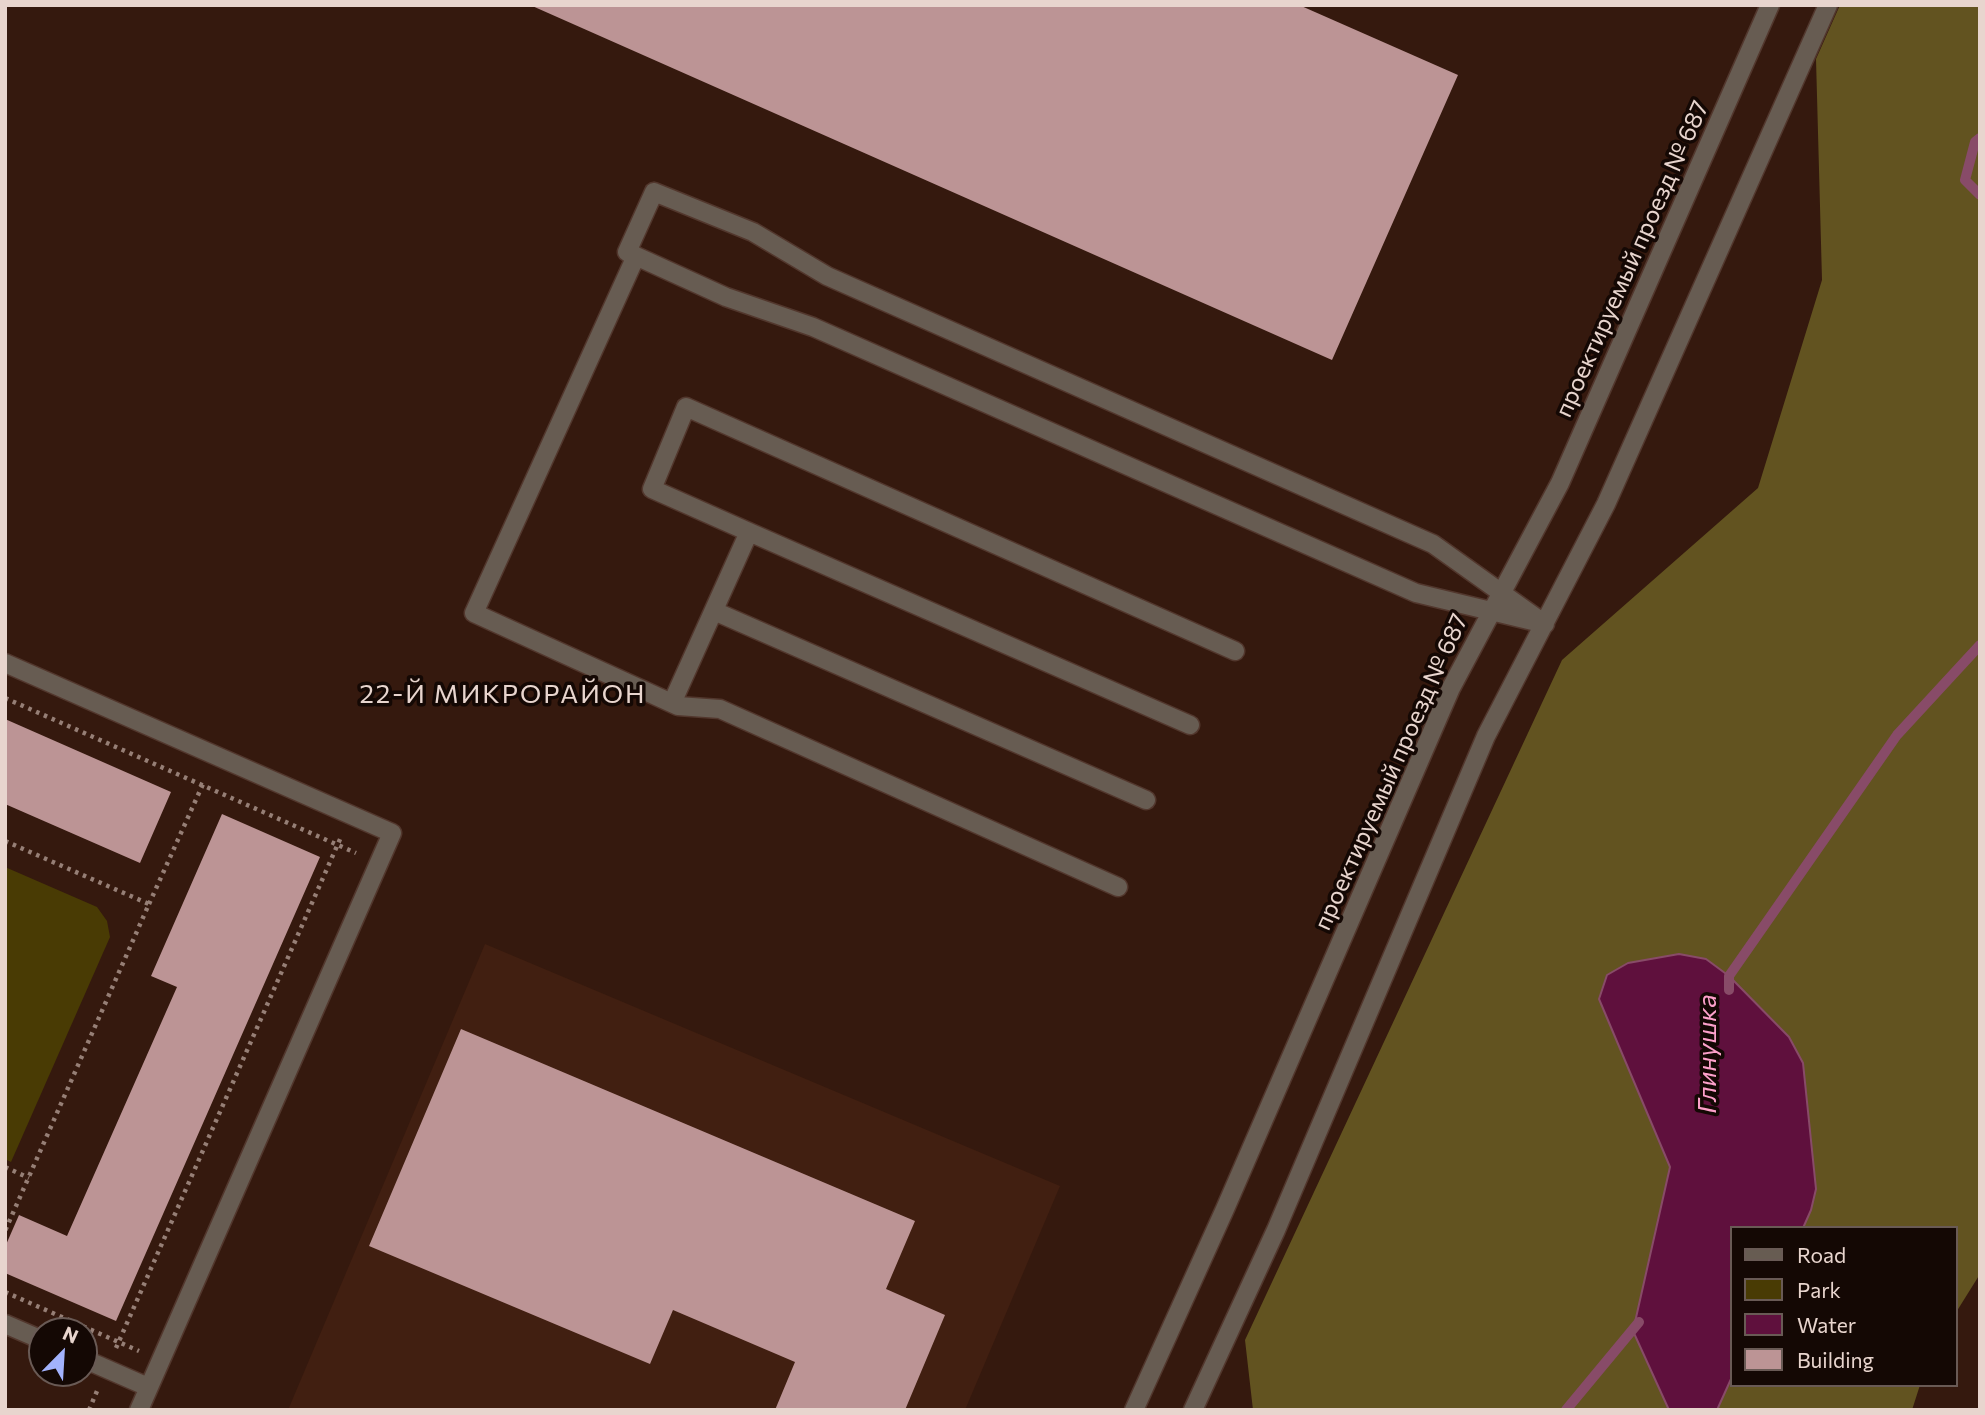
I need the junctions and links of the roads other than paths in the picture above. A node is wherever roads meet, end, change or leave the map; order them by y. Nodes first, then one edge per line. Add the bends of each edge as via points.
1 (1770, 5) edge
2 (1828, 5) edge
3 (636, 256) junction
4 (748, 532) junction
5 (1501, 593) junction
6 (714, 611) junction
7 (1492, 611) junction
8 (1545, 624) junction
9 (1235, 651) dead end
10 (5, 663) edge
11 (672, 703) junction
12 (1190, 725) dead end
13 (1146, 800) dead end
14 (1118, 887) dead end
15 (5, 1324) edge
16 (28, 1334) edge
17 (98, 1365) edge
18 (148, 1387) junction
19 (139, 1410) edge
20 (1134, 1410) edge
21 (1193, 1410) edge

1 - 5 street, проектируемый проезд № 687 via 1560,483
2 - 8 street via 1606,504
3 - 5 street via 627,252 654,192 753,232 827,276 1433,544
3 - 7 street via 726,297 813,327 1416,593
3 - 11 street via 474,613
4 - 6 street
4 - 9 street via 652,489 686,407
4 - 12 street
5 - 7 street, проектируемый проезд № 687
5 - 8 street
6 - 11 street
6 - 13 street
7 - 8 street
7 - 20 street, проектируемый проезд № 687 via 1451,688
8 - 21 street via 1486,736 1276,1230
10 - 18 street via 393,833
11 - 14 street via 720,709
15 - 16 street
17 - 18 street
18 - 19 street

